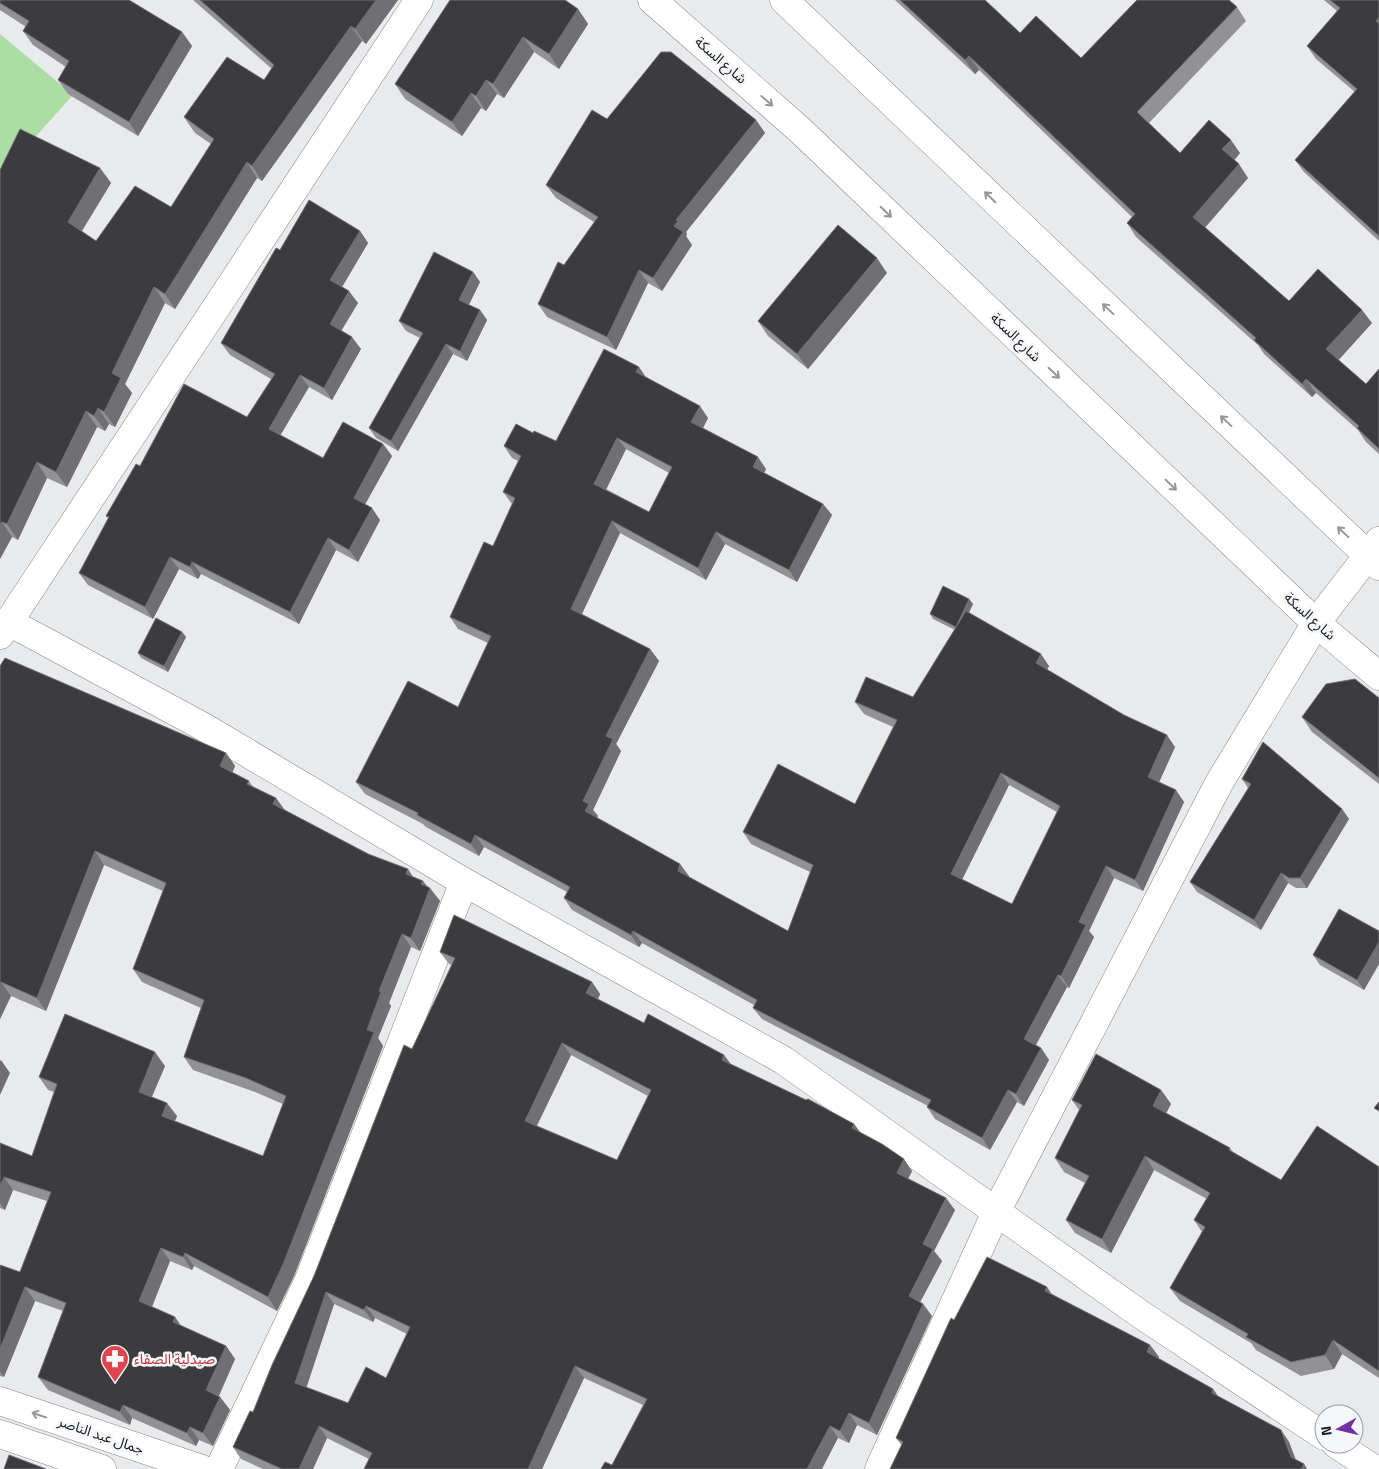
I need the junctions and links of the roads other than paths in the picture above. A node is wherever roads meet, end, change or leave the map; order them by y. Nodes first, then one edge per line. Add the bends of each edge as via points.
1 (419, 0) edge
2 (652, 0) edge
3 (784, 0) edge
4 (1375, 554) edge
5 (1316, 623) junction
6 (5, 629) edge
7 (1379, 676) edge
8 (464, 882) junction
9 (997, 1210) junction
10 (0, 1401) edge
11 (1314, 1429) edge
12 (0, 1434) edge
13 (1351, 1454) edge
14 (102, 1469) edge
15 (202, 1469) edge
16 (219, 1469) edge
17 (879, 1469) edge
18 (1374, 1469) edge

1 - 6 street
2 -> 5 street, شارع السكة via 801,131
4 -> 3 street
4 - 5 street
5 - 7 street, شارع السكة
5 - 9 street via 1219,783
6 - 8 street via 202,726
8 - 9 street via 783,1060
8 - 16 street via 308,1282
9 - 11 street via 1140,1314
9 - 17 street
15 -> 10 street, جمال عبد الناصر
12 - 14 street
13 - 18 street

